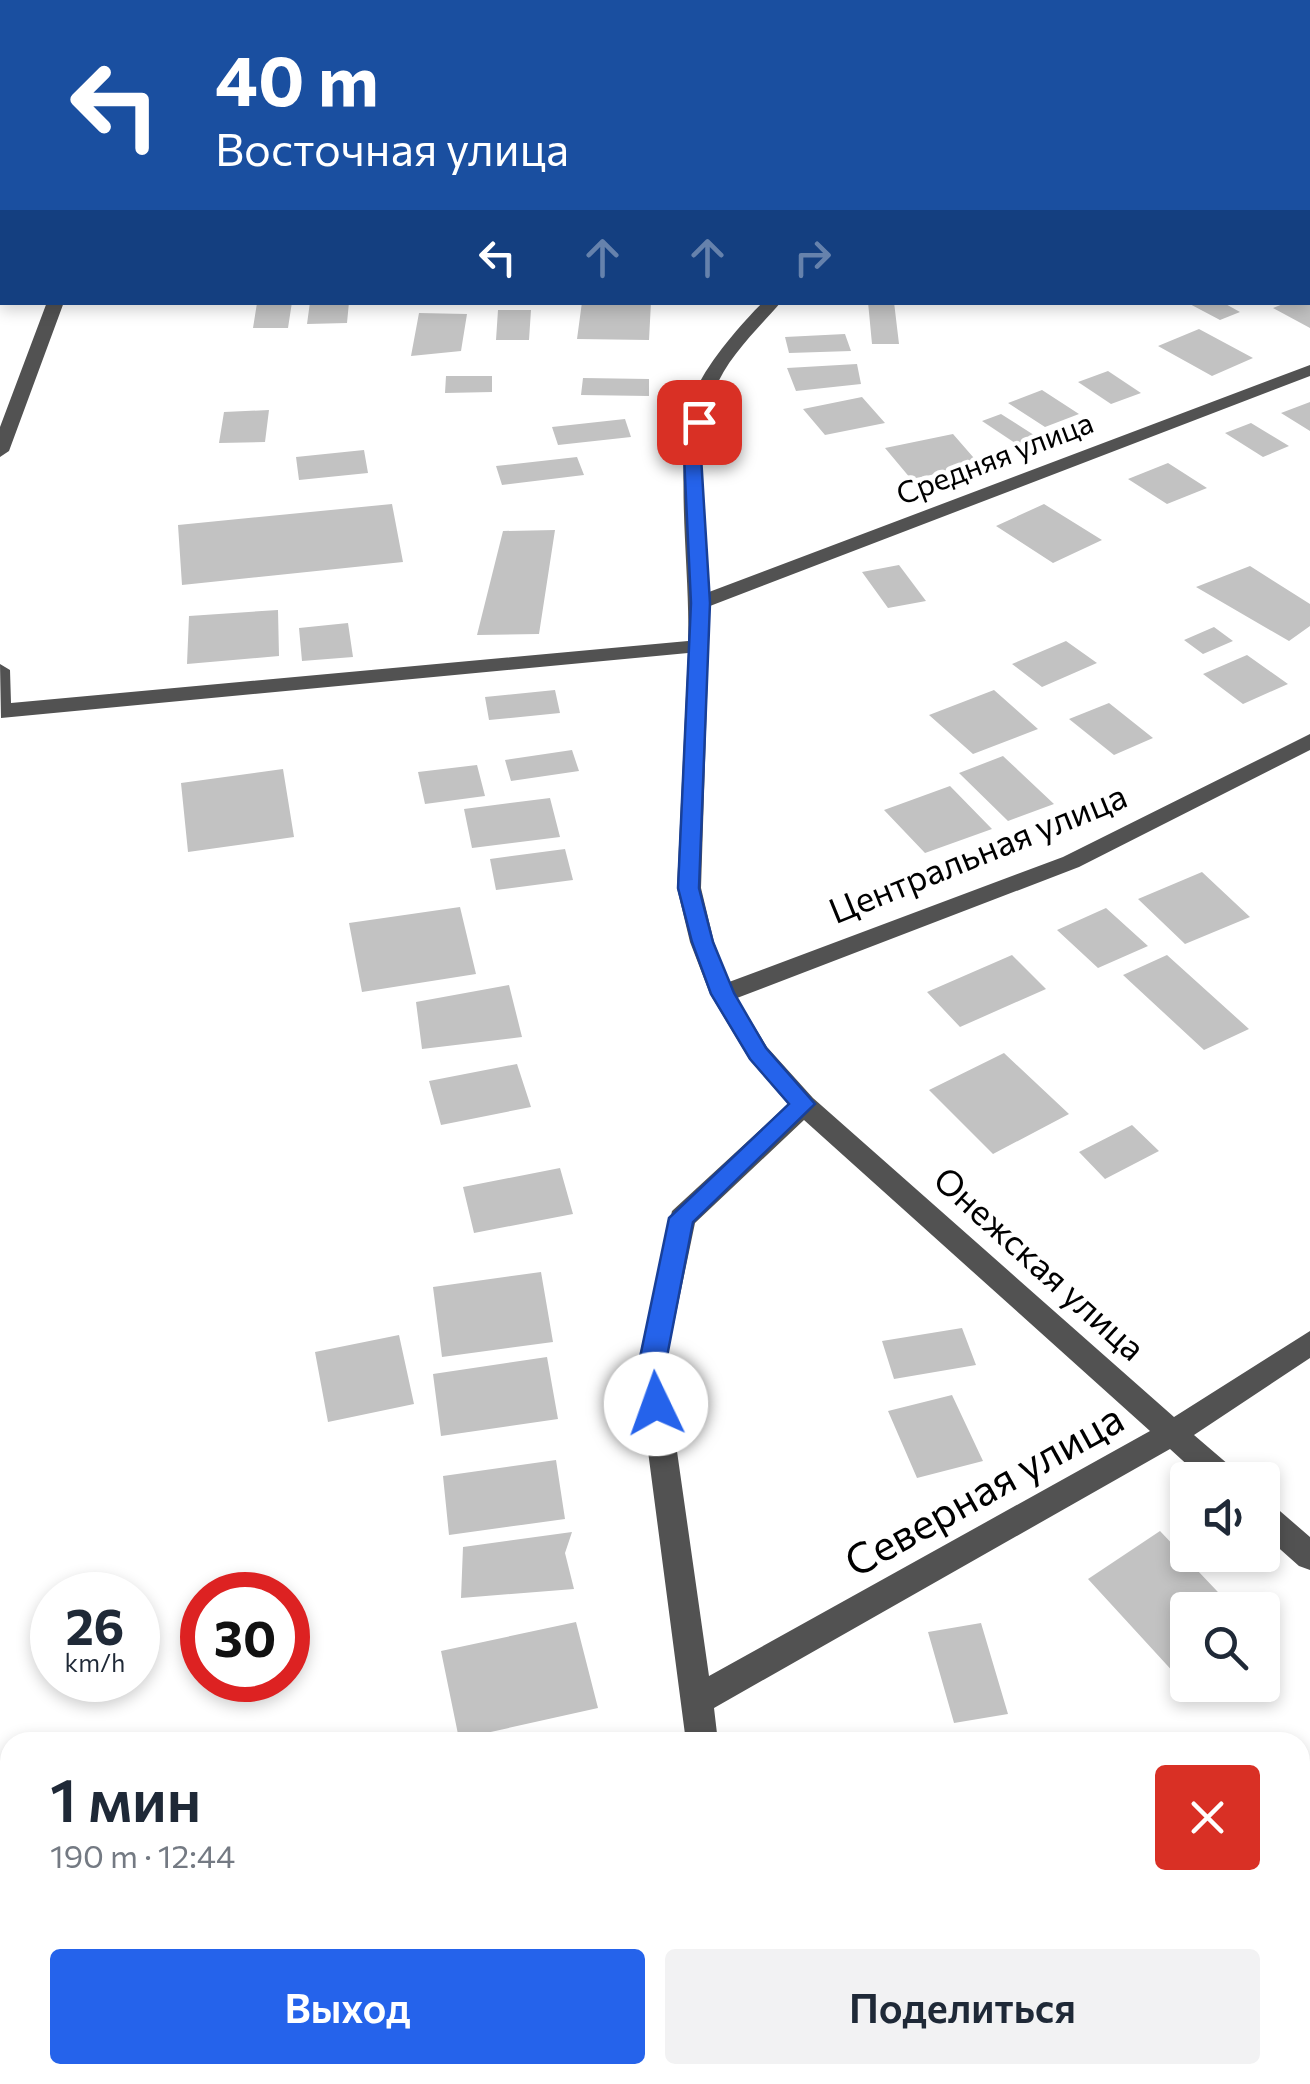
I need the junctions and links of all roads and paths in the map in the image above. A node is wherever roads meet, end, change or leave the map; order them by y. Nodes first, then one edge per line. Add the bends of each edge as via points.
1 (55, 305) edge
2 (771, 305) edge
3 (1310, 370) edge
4 (0, 451) edge
5 (700, 603) junction
6 (697, 646) junction
7 (0, 670) edge
8 (0, 711) edge
9 (1310, 742) edge
10 (722, 994) junction
11 (804, 1104) junction
12 (1310, 1343) edge
13 (1173, 1433) junction
14 (1205, 1462) edge
15 (1280, 1530) edge
16 (1310, 1556) edge
17 (695, 1701) junction
18 (700, 1732) edge

1 - 4 street
2 - 5 street, Онежская улица via 706,388 693,456
3 - 5 street, Средняя улица
5 - 6 street, Онежская улица
6 - 8 street
6 - 10 street, Онежская улица via 688,888
7 - 8 street
9 - 10 street, Центральная улица via 1071,862
10 - 11 street, Онежская улица via 758,1054
11 - 13 street, Онежская улица
11 - 17 street via 682,1218 652,1367
12 - 13 street, Северная улица
13 - 14 street, Онежская улица
13 - 17 street, Северная улица
15 - 16 street
17 - 18 street

